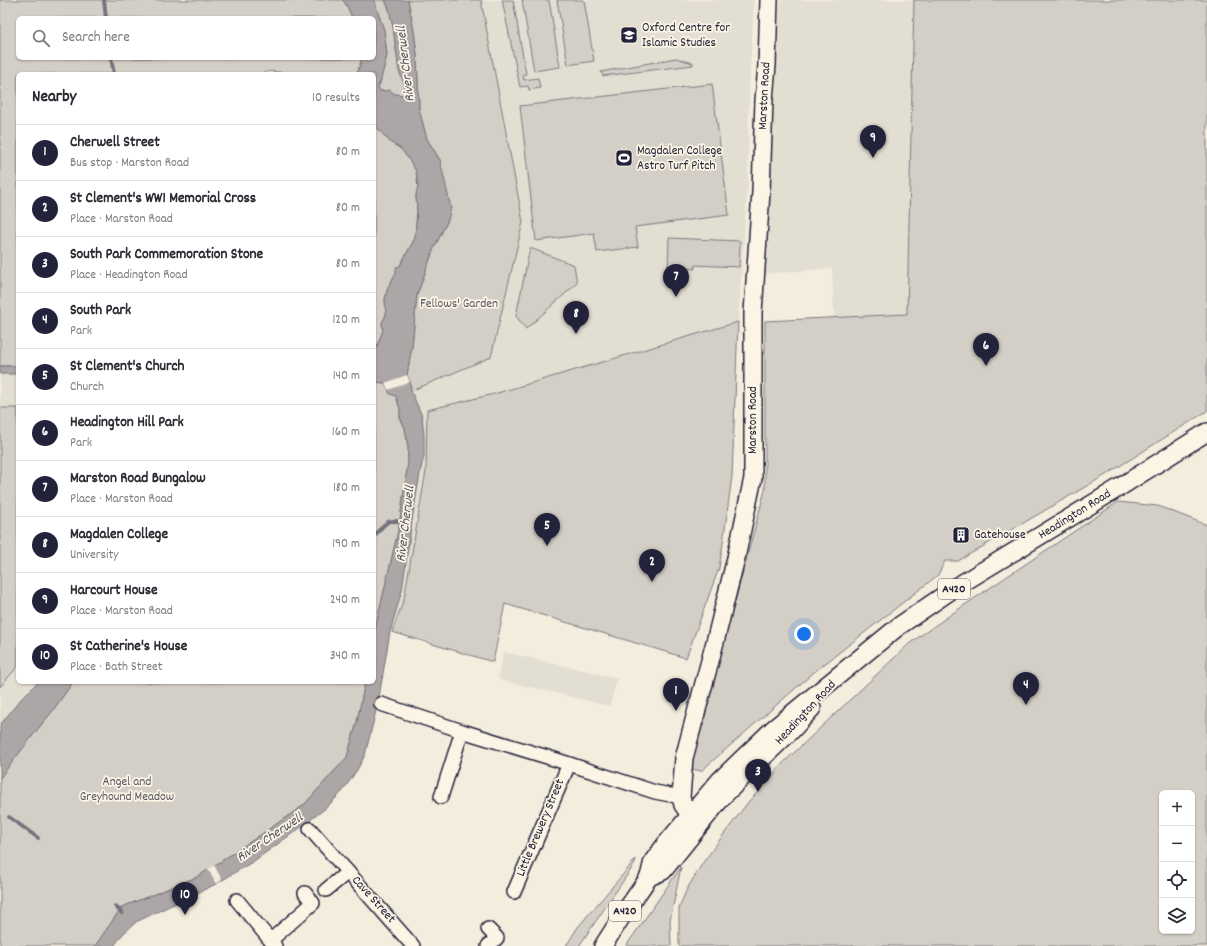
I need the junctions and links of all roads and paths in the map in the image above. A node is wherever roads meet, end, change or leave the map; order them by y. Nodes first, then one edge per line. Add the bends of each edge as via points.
1 (769, 0) edge
2 (1207, 432) edge
3 (381, 704) dead end
4 (462, 731) junction
5 (569, 764) junction
6 (441, 797) dead end
7 (681, 797) junction
8 (694, 820) junction
9 (310, 829) dead end
10 (348, 872) junction
11 (326, 890) dead end
12 (514, 892) dead end
13 (305, 893) dead end
14 (237, 900) dead end
15 (488, 929) dead end
16 (273, 943) edge
17 (413, 946) edge
18 (488, 946) edge
19 (603, 946) edge

1 - 7 main road, Marston Road via 753,313 753,478 728,589 684,758
2 - 8 main road, Headington Road / A420 via 956,587 899,626 772,729 720,780
3 - 4 street
4 - 5 street
4 - 6 street
5 - 7 street via 655,792
5 - 12 street, Little Brewery Street
7 - 8 main road via 683,805
8 - 19 main road, A420 via 665,845 653,862 649,877
9 - 10 street, Cave Street
10 - 11 street, Cave Street
10 - 17 street, Cave Street
13 - 16 street via 313,903
14 - 16 street
15 - 18 street via 497,938

